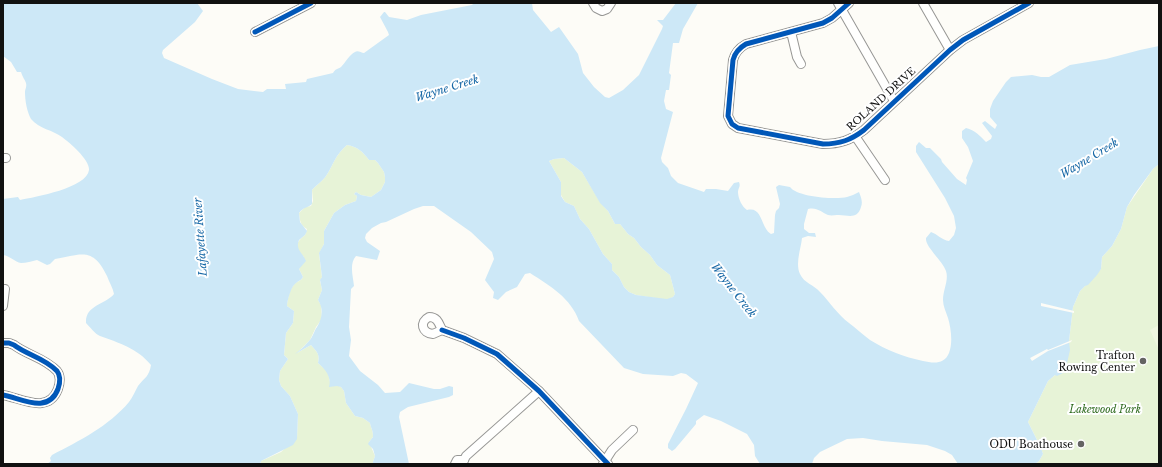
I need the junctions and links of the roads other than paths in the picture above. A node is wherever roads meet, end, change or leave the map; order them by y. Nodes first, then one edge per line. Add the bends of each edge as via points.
1 (311, 3) edge
2 (593, 3) edge
3 (611, 3) edge
4 (849, 3) edge
5 (923, 3) edge
6 (1029, 3) edge
7 (840, 7) edge
8 (255, 32) dead end
9 (792, 32) junction
10 (950, 50) junction
11 (801, 64) dead end
12 (894, 101) junction
13 (855, 136) junction
14 (885, 180) dead end
15 (5, 289) dead end
16 (3, 306) edge
17 (442, 330) dead end
18 (3, 343) edge
19 (539, 391) junction
20 (3, 395) edge
21 (633, 430) dead end
22 (463, 462) edge
23 (606, 463) edge
24 (455, 464) edge

1 - 8 street
2 - 3 street via 602,11
4 - 7 street
5 - 10 street
6 - 10 street, ROLAND DRIVE
7 - 9 street via 823,23
7 - 12 street
9 - 11 street
9 - 13 street, ROLAND DRIVE via 740,47 733,60 729,120 738,128 823,144 842,142
10 - 12 street, ROLAND DRIVE
12 - 13 street, ROLAND DRIVE
13 - 14 street
15 - 16 street
17 - 19 street via 497,354
18 - 20 street via 10,343 48,363 60,377 53,396 41,403 34,404
19 - 22 street via 466,456
19 - 23 street
21 - 23 street via 612,450
22 - 24 street via 457,460

